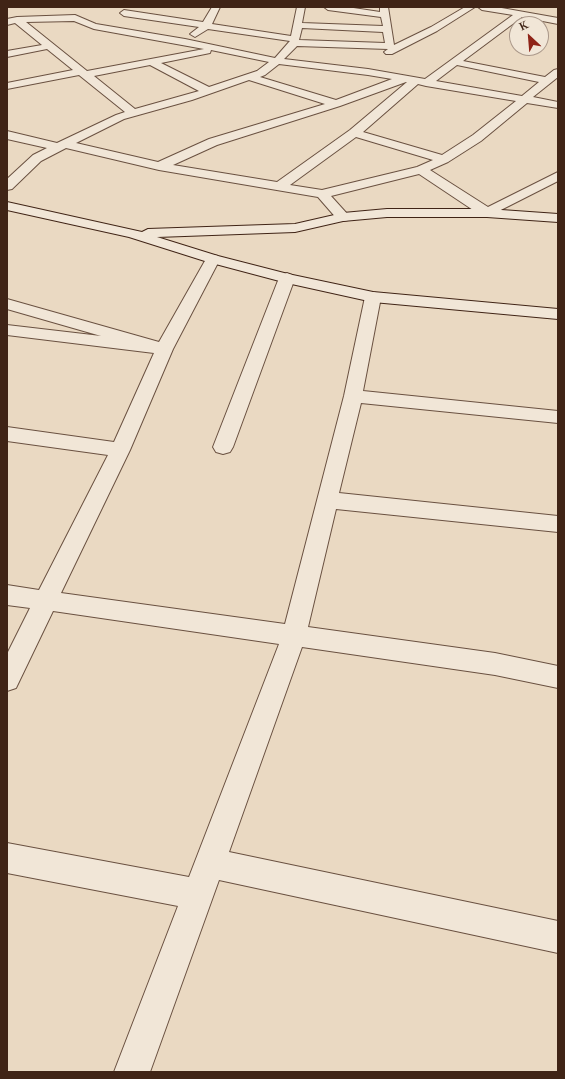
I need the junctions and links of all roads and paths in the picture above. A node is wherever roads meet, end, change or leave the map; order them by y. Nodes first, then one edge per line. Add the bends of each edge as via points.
1 (80, 7) edge
2 (216, 7) edge
3 (301, 7) edge
4 (328, 7) edge
5 (471, 7) edge
6 (489, 7) edge
7 (385, 11) edge
8 (120, 14) edge
9 (521, 14) junction
10 (75, 18) junction
11 (12, 21) edge
12 (558, 21) edge
13 (297, 25) junction
14 (94, 26) junction
15 (206, 26) junction
16 (388, 29) junction
17 (295, 41) junction
18 (185, 42) junction
19 (49, 46) junction
20 (219, 48) junction
21 (7, 54) edge
22 (385, 54) junction
23 (277, 61) junction
24 (151, 62) junction
25 (455, 62) junction
26 (368, 72) junction
27 (558, 72) edge
28 (83, 73) junction
29 (249, 77) junction
30 (410, 80) junction
31 (547, 81) junction
32 (426, 83) junction
33 (7, 86) edge
34 (208, 91) junction
35 (525, 99) junction
36 (336, 104) junction
37 (558, 105) edge
38 (133, 113) junction
39 (354, 133) junction
40 (7, 135) edge
41 (60, 145) junction
42 (444, 159) junction
43 (159, 166) junction
44 (421, 170) junction
45 (558, 176) edge
46 (7, 186) edge
47 (280, 186) junction
48 (527, 192) junction
49 (322, 194) junction
50 (550, 194) dead end
51 (7, 206) edge
52 (487, 213) junction
53 (343, 217) junction
54 (558, 218) edge
55 (133, 234) junction
56 (213, 259) junction
57 (286, 278) junction
58 (373, 297) junction
59 (7, 304) edge
60 (558, 314) edge
61 (7, 330) edge
62 (164, 349) junction
63 (353, 396) junction
64 (558, 417) edge
65 (7, 434) edge
66 (223, 447) dead end
67 (120, 450) junction
68 (328, 500) junction
69 (558, 524) edge
70 (7, 595) edge
71 (47, 601) junction
72 (294, 636) junction
73 (558, 677) edge
74 (7, 680) edge
75 (7, 858) edge
76 (209, 863) junction
77 (198, 894) junction
78 (558, 936) edge
79 (132, 1072) edge

1 - 10 street
2 - 15 street
3 - 13 street
4 - 7 street
5 - 22 street via 434,30
6 - 9 street
7 - 16 street
8 - 14 street
8 - 15 street via 163,15
9 - 12 street
9 - 25 street
10 - 11 street
10 - 14 street
11 - 19 street
13 - 16 street
13 - 17 street
14 - 18 street
15 - 17 street
15 - 18 street
16 - 22 street
17 - 22 street
17 - 23 street
18 - 20 street
19 - 21 street
19 - 28 street
20 - 23 street
20 - 24 street
22 - 26 street
23 - 26 street
23 - 29 street via 261,73
24 - 28 street
24 - 34 street
25 - 31 street
25 - 32 street
26 - 30 street
27 - 31 street
28 - 33 street
28 - 38 street
29 - 34 street
29 - 36 street
30 - 32 street
30 - 36 street
30 - 39 street
31 - 35 street
32 - 35 street
34 - 38 street
35 - 37 street
35 - 42 street via 477,138
36 - 43 street via 213,142
38 - 41 street
39 - 42 street
39 - 47 street
40 - 41 street
41 - 43 street
41 - 46 street via 37,158
42 - 44 street
43 - 47 street
44 - 49 street
44 - 52 street
45 - 48 street
47 - 49 street
48 - 50 street
48 - 52 street
49 - 53 street
51 - 55 street
52 - 53 street via 387,213
52 - 54 street
53 - 55 street via 295,228
55 - 56 street
56 - 57 street
56 - 62 street
57 - 58 street
57 - 66 street
58 - 60 street
58 - 63 street
59 - 62 street
61 - 62 street
62 - 67 street
63 - 64 street
63 - 68 street
65 - 67 street
67 - 71 street
68 - 69 street
68 - 72 street
70 - 71 street
71 - 72 street
71 - 74 street
72 - 73 street via 495,664
72 - 76 street
75 - 77 street
76 - 77 street
76 - 78 street
77 - 79 street

